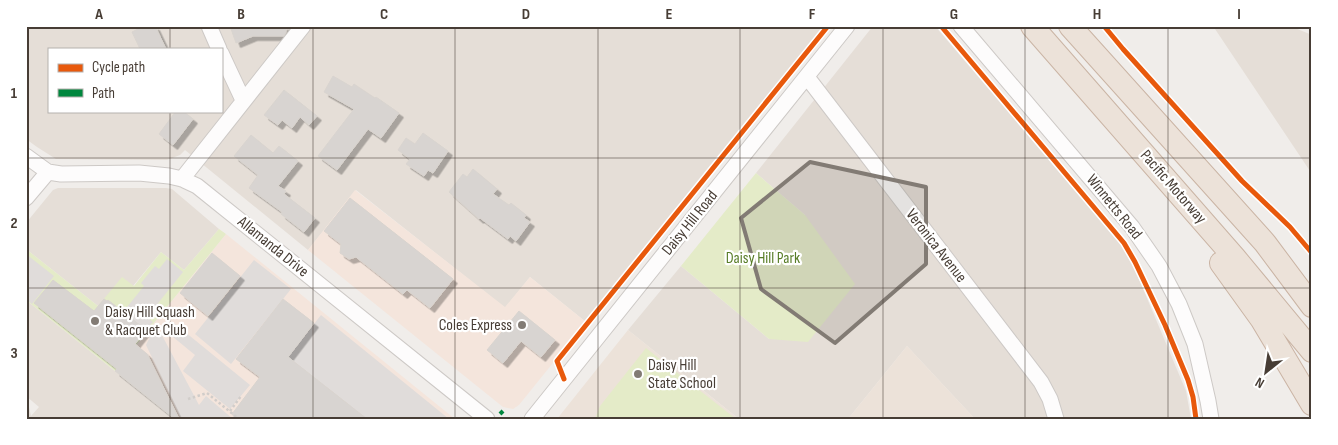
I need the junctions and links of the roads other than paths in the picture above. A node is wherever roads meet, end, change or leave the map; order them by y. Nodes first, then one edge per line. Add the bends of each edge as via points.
1 (209, 26) edge
2 (303, 26) edge
3 (847, 26) edge
4 (961, 26) edge
5 (1032, 26) edge
6 (1070, 26) edge
7 (219, 48) edge
8 (222, 55) edge
9 (806, 77) junction
10 (243, 100) junction
11 (26, 156) edge
12 (1149, 160) junction
13 (48, 172) junction
14 (182, 179) junction
15 (26, 198) edge
16 (1312, 306) edge
17 (1312, 351) edge
18 (1312, 404) edge
19 (487, 419) edge
20 (532, 419) edge
21 (1056, 419) edge
22 (1211, 419) edge

1 - 7 street
2 - 10 street
3 - 9 street, Daisy Hill Road
4 - 22 street, Winnetts Road via 1132,227 1159,266 1195,344
5 - 12 highway, Pacific Motorway
6 - 16 highway, Pacific Motorway via 1264,243
8 - 10 street
9 - 20 street, Daisy Hill Road
9 - 21 street, Veronica Avenue via 1041,382
10 - 14 street
11 - 13 street
12 - 17 highway, Pacific Motorway
12 - 18 highway via 1262,320
13 - 14 street, Allamanda Drive via 139,174
13 - 15 street
14 - 19 street, Allamanda Drive via 196,186

